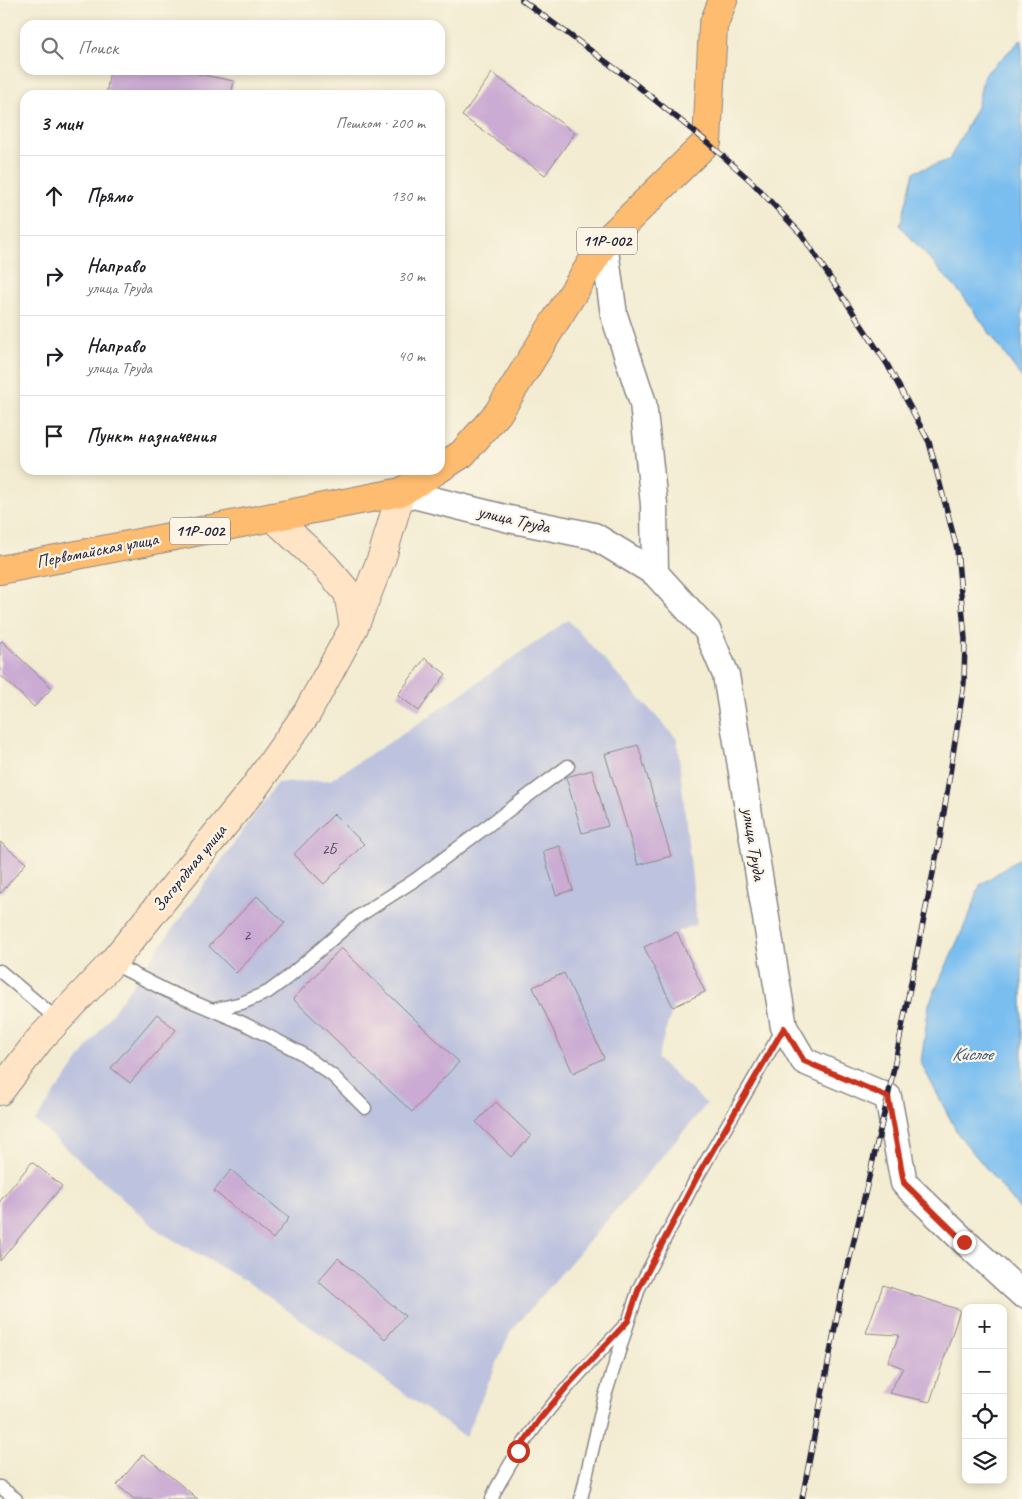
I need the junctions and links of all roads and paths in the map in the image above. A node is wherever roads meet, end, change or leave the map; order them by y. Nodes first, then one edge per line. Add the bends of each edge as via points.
1 (723, 0) edge
2 (604, 244) junction
3 (445, 465) edge
4 (429, 475) edge
5 (401, 492) junction
6 (273, 517) junction
7 (0, 570) edge
8 (655, 573) junction
9 (354, 627) junction
10 (568, 766) dead end
11 (112, 963) junction
12 (0, 971) edge
13 (212, 1010) junction
14 (58, 1020) junction
15 (784, 1028) junction
16 (0, 1091) edge
17 (365, 1108) dead end
18 (1022, 1294) edge
19 (628, 1321) junction
20 (0, 1488) edge
21 (16, 1499) edge
22 (492, 1499) edge
23 (581, 1499) edge

1 - 2 main road, 11Р-002 via 713,26 707,142
2 - 3 main road, 11Р-002 via 498,413 462,454
2 - 8 street via 614,316 643,403 654,504
4 - 5 main road, 11Р-002
5 - 6 main road, Первомайская улица / 11Р-002
5 - 8 street, улица Труда via 594,536
5 - 9 street, Загородная улица via 382,557
6 - 7 main road, Первомайская улица / 11Р-002
6 - 9 street via 325,566 348,593
8 - 15 street, улица Труда via 707,630 726,675
9 - 11 street, Загородная улица via 307,713 254,788
10 - 13 lane via 416,880 359,916 268,992 242,1003
11 - 13 lane
11 - 14 street, Загородная улица
12 - 14 lane
13 - 17 lane via 301,1053 333,1076
14 - 16 street, Загородная улица
15 - 18 street, улица Труда via 804,1061 888,1097 904,1183
15 - 19 lane via 692,1187 639,1288
19 - 22 lane via 540,1419
19 - 23 lane via 604,1399
20 - 21 lane

